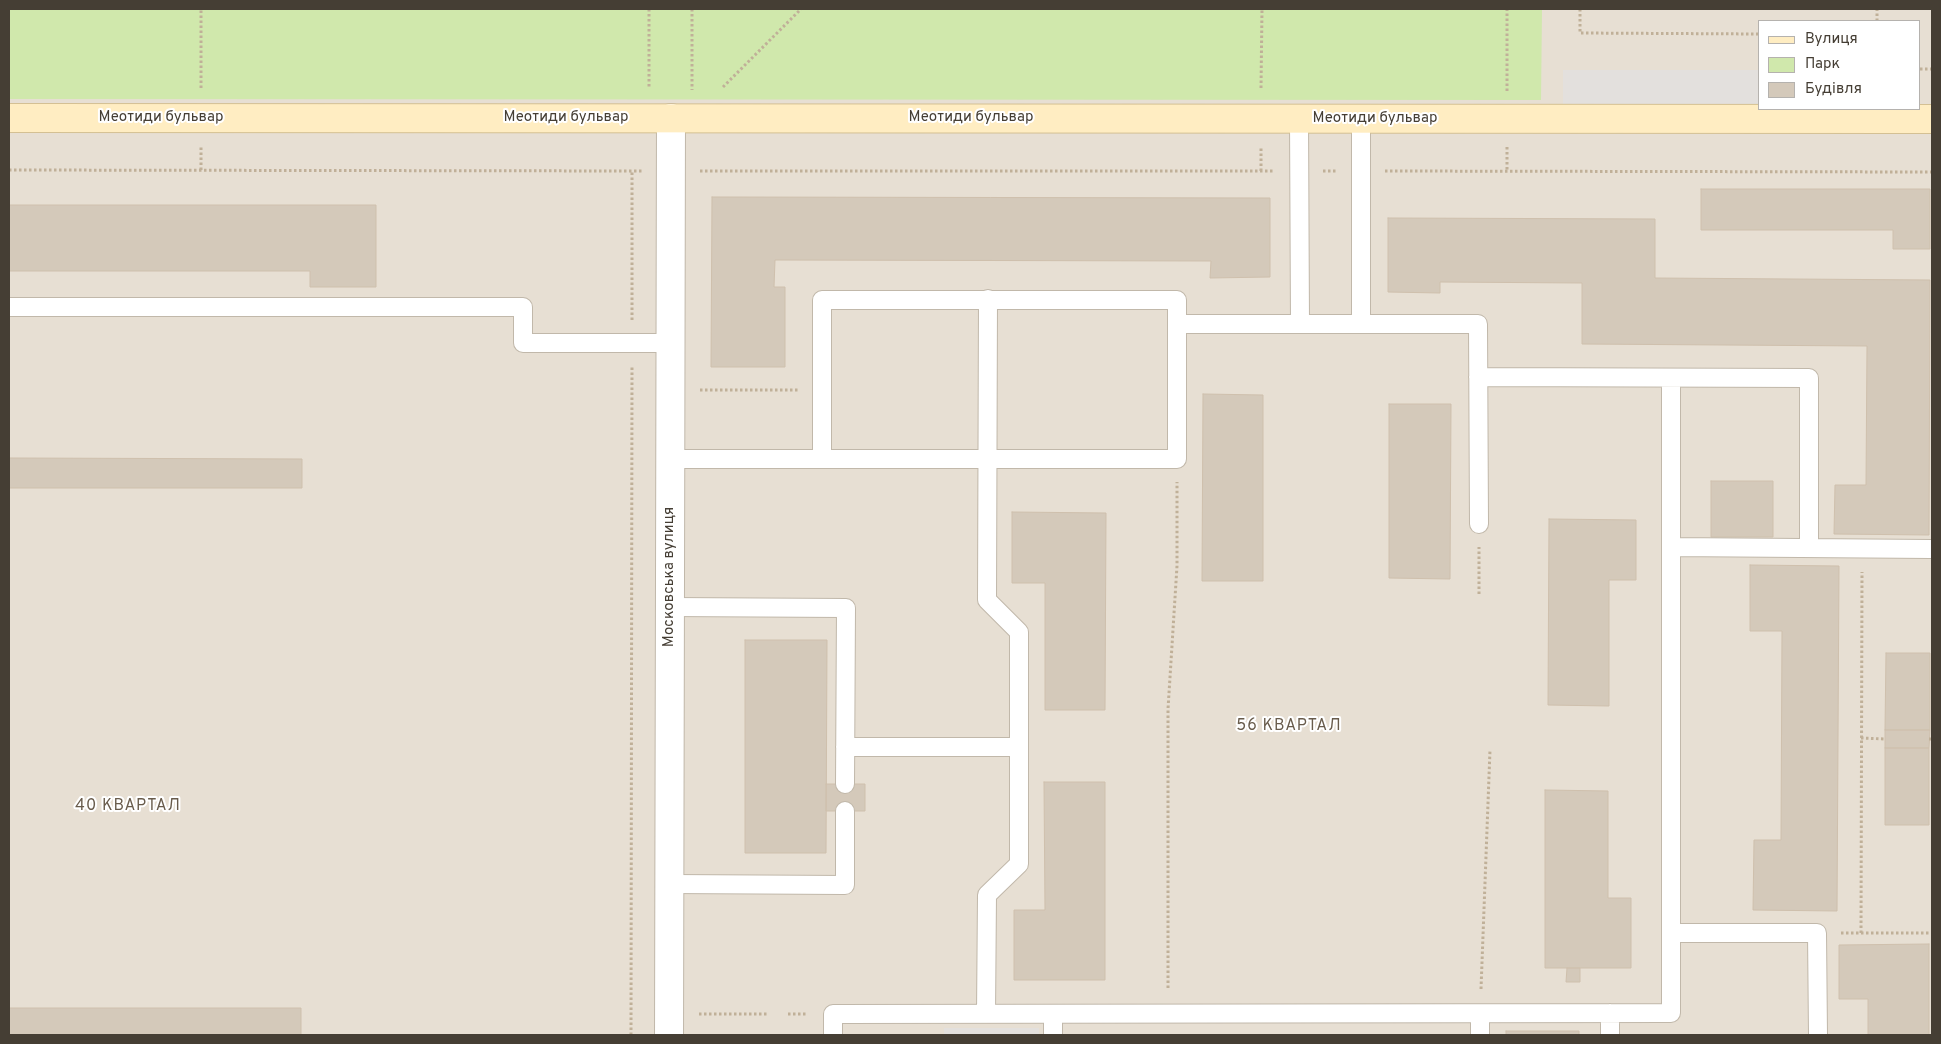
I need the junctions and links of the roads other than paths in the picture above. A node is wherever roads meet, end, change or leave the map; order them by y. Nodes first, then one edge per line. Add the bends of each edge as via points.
1 (9, 118) edge
2 (682, 118) junction
3 (1299, 118) junction
4 (1361, 118) junction
5 (1932, 119) edge
6 (988, 299) junction
7 (9, 307) edge
8 (1178, 324) junction
9 (1300, 324) junction
10 (1361, 324) junction
11 (670, 343) junction
12 (1478, 377) junction
13 (1671, 378) junction
14 (670, 459) junction
15 (822, 459) junction
16 (987, 459) junction
17 (1479, 524) road end
18 (1671, 548) junction
19 (1809, 548) junction
20 (1932, 549) edge
21 (670, 607) junction
22 (845, 746) junction
23 (1020, 747) junction
24 (845, 784) dead end
25 (845, 811) dead end
26 (670, 884) junction
27 (1671, 933) junction
28 (1610, 1013) junction
29 (986, 1014) junction
30 (1053, 1014) junction
31 (1480, 1014) junction
32 (669, 1035) edge
33 (833, 1035) edge
34 (1053, 1035) edge
35 (1480, 1035) edge
36 (1610, 1035) edge
37 (1818, 1035) edge

1 - 2 street, Меотиди бульвар
2 - 3 street, Меотиди бульвар
2 - 11 street, Московська вулиця via 671,171
3 - 4 street, Меотиди бульвар
3 - 9 lane
4 - 5 street, Меотиди бульвар
4 - 10 lane
6 - 8 lane via 1178,300
6 - 15 lane via 822,300
6 - 16 lane
7 - 11 lane via 523,307 523,343
8 - 9 lane
8 - 16 lane via 1177,459
9 - 10 lane
10 - 12 lane via 1478,324
11 - 14 street, Московська вулиця
12 - 13 lane
12 - 17 lane
13 - 18 lane
13 - 19 lane via 1809,378
14 - 15 lane
14 - 21 street, Московська вулиця
15 - 16 lane
16 - 23 lane via 987,600 1019,632
18 - 19 lane
18 - 27 lane
19 - 20 lane
21 - 22 lane via 846,608
21 - 26 street, Московська вулиця
22 - 23 lane
22 - 24 lane
23 - 29 lane via 1019,864 987,896
25 - 26 lane via 845,885
26 - 32 street, Московська вулиця
27 - 28 lane via 1671,1013
27 - 37 lane via 1818,933
28 - 31 lane
28 - 36 lane
29 - 30 lane
29 - 33 lane via 833,1014
30 - 31 lane
30 - 34 lane
31 - 35 lane

